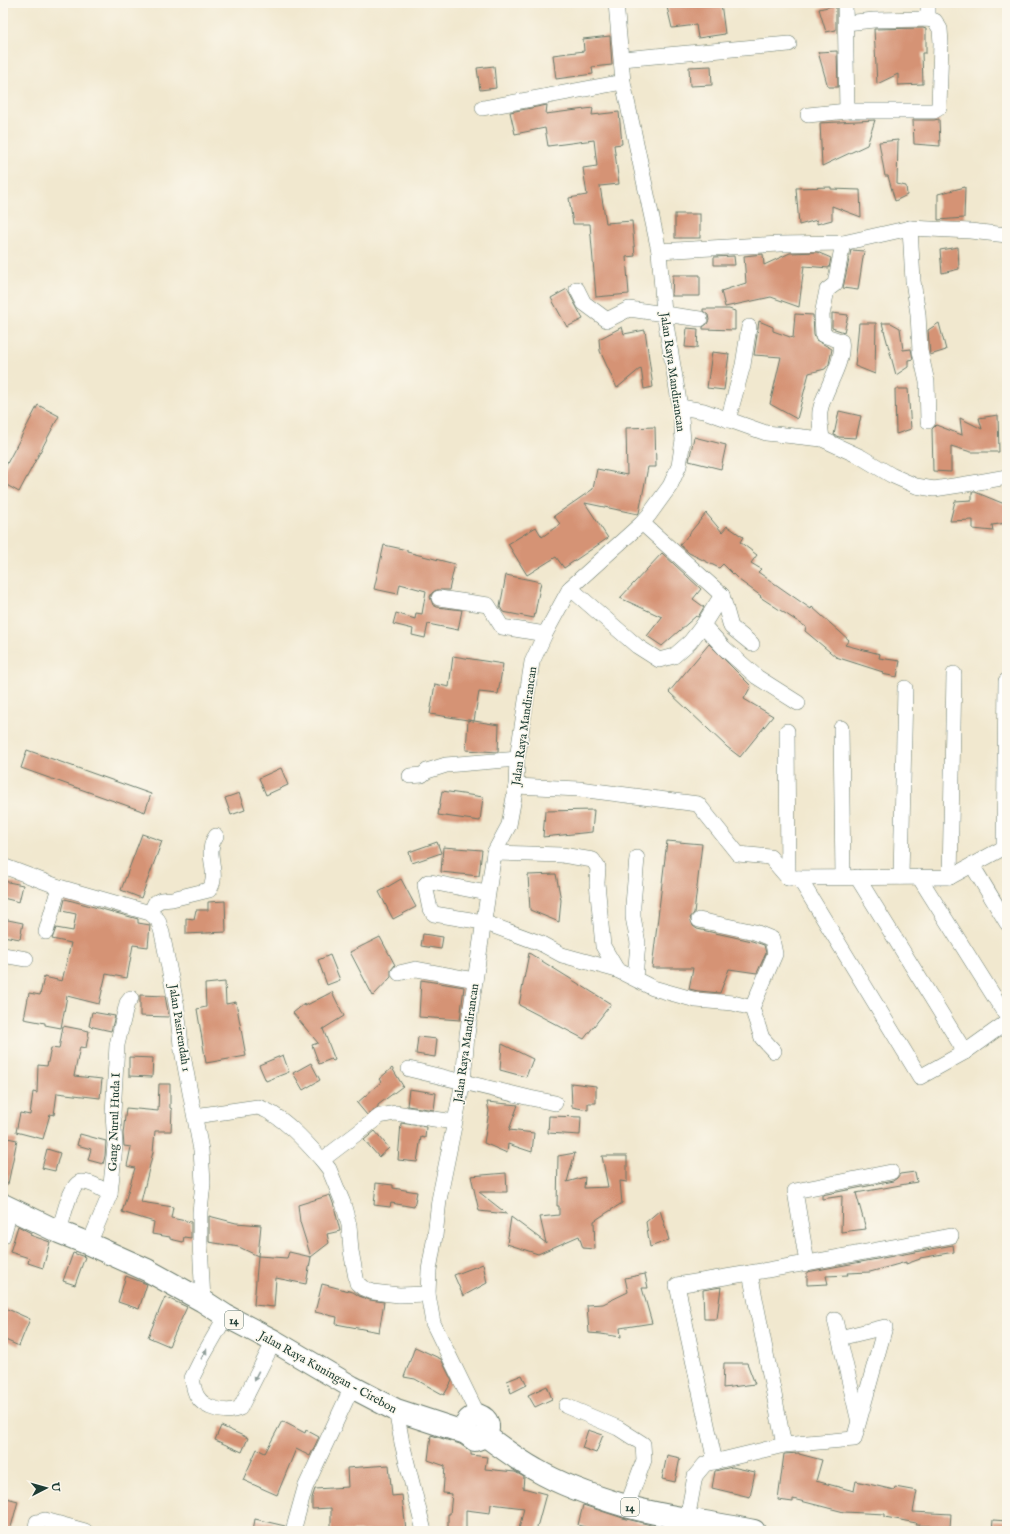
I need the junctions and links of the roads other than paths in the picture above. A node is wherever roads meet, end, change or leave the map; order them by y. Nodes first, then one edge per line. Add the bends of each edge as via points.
1 (616, 3) edge
2 (845, 3) edge
3 (928, 3) edge
4 (928, 18) junction
5 (846, 23) junction
6 (789, 44) dead end
7 (622, 59) junction
8 (624, 82) junction
9 (483, 108) dead end
10 (847, 111) junction
11 (808, 115) dead end
12 (910, 228) junction
13 (1007, 235) edge
14 (843, 243) junction
15 (659, 251) junction
16 (577, 289) dead end
17 (664, 313) junction
18 (700, 319) dead end
19 (749, 327) dead end
20 (680, 407) junction
21 (728, 420) junction
22 (928, 421) dead end
23 (822, 439) junction
24 (1007, 477) edge
25 (642, 523) junction
26 (570, 588) junction
27 (722, 595) junction
28 (439, 598) dead end
29 (703, 625) junction
30 (545, 634) junction
31 (752, 644) dead end
32 (954, 674) dead end
33 (1006, 682) edge
34 (905, 688) dead end
35 (798, 703) dead end
36 (841, 728) dead end
37 (787, 731) dead end
38 (517, 759) junction
39 (410, 776) dead end
40 (516, 786) junction
41 (216, 836) dead end
42 (1005, 847) edge
43 (494, 853) junction
44 (637, 858) dead end
45 (972, 865) junction
46 (3, 866) edge
47 (850, 877) junction
48 (901, 877) junction
49 (919, 877) junction
50 (950, 877) junction
51 (793, 878) junction
52 (59, 887) junction
53 (487, 893) junction
54 (150, 913) junction
55 (1005, 916) edge
56 (699, 920) dead end
57 (483, 922) junction
58 (46, 932) dead end
59 (3, 955) edge
60 (26, 959) dead end
61 (617, 970) junction
62 (399, 973) dead end
63 (635, 978) junction
64 (475, 980) junction
65 (132, 998) dead end
66 (752, 1008) junction
67 (1007, 1017) edge
68 (1007, 1022) edge
69 (774, 1051) dead end
70 (964, 1052) junction
71 (409, 1069) dead end
72 (463, 1082) junction
73 (555, 1103) dead end
74 (195, 1116) junction
75 (454, 1122) junction
76 (322, 1160) junction
77 (891, 1172) dead end
78 (110, 1194) junction
79 (7, 1206) edge
80 (58, 1232) junction
81 (3, 1236) edge
82 (951, 1236) dead end
83 (89, 1244) junction
84 (807, 1263) junction
85 (750, 1273) junction
86 (428, 1294) junction
87 (203, 1301) junction
88 (226, 1316) junction
89 (835, 1320) dead end
90 (839, 1338) junction
91 (274, 1341) junction
92 (352, 1386) junction
93 (566, 1406) dead end
94 (396, 1410) junction
95 (478, 1415) joint
96 (858, 1420) junction
97 (476, 1435) junction
98 (784, 1445) junction
99 (715, 1462) junction
100 (627, 1506) junction
101 (687, 1520) junction
102 (35, 1531) edge
103 (85, 1531) edge
104 (293, 1531) edge
105 (424, 1531) edge
106 (754, 1531) edge

1 - 7 street, Jalan Raya Mandirancan
2 - 5 street
3 - 4 street
4 - 5 street
4 - 10 street via 935,21 940,29 939,108 934,111
5 - 10 street
6 - 7 street
7 - 8 street, Jalan Raya Mandirancan
8 - 9 street
8 - 15 street, Jalan Raya Mandirancan
10 - 11 street
12 - 13 street
12 - 14 street
12 - 22 street via 920,351 927,382
14 - 15 street
14 - 23 street via 835,284 826,290 822,315 823,335 837,338 842,346 835,374 820,412
15 - 17 street, Jalan Raya Mandirancan
16 - 17 street via 584,303 607,320 629,309
17 - 18 street
17 - 20 street, Jalan Raya Mandirancan
19 - 21 street via 743,365
20 - 21 street via 704,411
20 - 25 street, Jalan Raya Mandirancan via 683,440 679,466 670,486
21 - 23 street via 766,433
23 - 24 street via 916,486 934,488
25 - 26 street, Jalan Raya Mandirancan
25 - 27 street
26 - 29 street via 637,646 659,660 674,656 690,642
26 - 30 street, Jalan Raya Mandirancan
27 - 29 street
27 - 31 street via 731,627
28 - 30 street via 488,605 502,627
29 - 35 street via 724,648 757,677
30 - 38 street, Jalan Raya Mandirancan via 532,662
32 - 50 street
33 - 42 street
34 - 48 street
36 - 47 street
37 - 51 street
38 - 39 street via 446,765 422,775
38 - 40 street, Jalan Raya Mandirancan
40 - 43 street, Jalan Raya Mandirancan via 508,825
40 - 51 street via 579,790 698,804 738,854 770,857
41 - 54 street via 212,841 210,857 214,882 209,890 161,900 155,903
42 - 45 street
43 - 53 street, Jalan Raya Mandirancan
43 - 61 street via 562,855 593,860 598,868 603,946
44 - 63 street via 633,905 638,943
45 - 50 street
45 - 55 street
46 - 52 street
47 - 48 street
47 - 51 street
47 - 70 street
48 - 49 street
49 - 50 street
49 - 67 street
51 - 70 street via 920,1077
52 - 54 street
52 - 58 street
53 - 57 street, Jalan Raya Mandirancan
53 - 57 street via 431,882 425,885 430,910 434,914
54 - 74 street, Jalan Pasirendah 1 via 158,920 162,933
56 - 66 street via 755,932 772,939 775,954
57 - 61 street via 540,943 562,955
57 - 64 street, Jalan Raya Mandirancan
59 - 60 street
61 - 63 street
62 - 64 street via 416,969
63 - 66 street via 654,988 696,1000 733,1003
64 - 72 street, Jalan Raya Mandirancan
65 - 78 street, Gang Nurul Huda I via 126,1003 117,1045 113,1113 115,1146
66 - 69 street via 762,1038
68 - 70 street
71 - 72 street
72 - 73 street
72 - 75 street, Jalan Raya Mandirancan
74 - 76 street via 258,1107 267,1110 301,1137
74 - 87 street, Jalan Pasirendah 1 via 203,1183 200,1212
75 - 76 street via 394,1113 380,1116
75 - 86 street, Jalan Raya Mandirancan via 439,1200
76 - 86 street via 329,1169 343,1203 349,1225 357,1283 373,1292 399,1295
77 - 84 street via 795,1191
78 - 80 street via 90,1184 76,1184
78 - 83 street, Gang Nurul Huda I
79 - 80 highway, Jalan Raya Kuningan - Cirebon / 14
79 - 81 street
80 - 83 highway, Jalan Raya Kuningan - Cirebon / 14
82 - 84 street
83 - 87 highway, Jalan Raya Kuningan - Cirebon / 14 via 147,1270
84 - 85 street
85 - 98 street
85 - 99 street via 676,1285
86 - 95 street, Jalan Raya Mandirancan via 433,1323
87 - 88 highway, Jalan Raya Kuningan - Cirebon / 14
88 - 91 highway, Jalan Raya Kuningan - Cirebon / 14
91 -> 88 street via 240,1408 233,1412 222,1412 208,1405 198,1397 192,1378
89 - 90 street
90 - 96 street
90 - 96 street via 885,1327
91 - 92 highway, Jalan Raya Kuningan - Cirebon / 14
92 - 94 highway, Jalan Raya Kuningan - Cirebon / 14
92 - 104 street via 305,1488
93 - 100 street via 618,1428 643,1444 644,1460
94 - 97 highway, Jalan Raya Kuningan - Cirebon / 14
94 - 105 street
95 - 97 highway, Jalan Raya Mandirancan via 467,1421
96 - 98 street via 854,1440
97 - 100 highway, Jalan Raya Kuningan - Cirebon / 14 via 537,1471 576,1489
98 - 99 street
99 - 101 street via 705,1464 695,1476
100 - 101 highway, Jalan Raya Kuningan - Cirebon / 14
101 - 106 highway, Jalan Raya Kuningan - Cirebon / 14
102 - 103 street via 37,1522 44,1520

